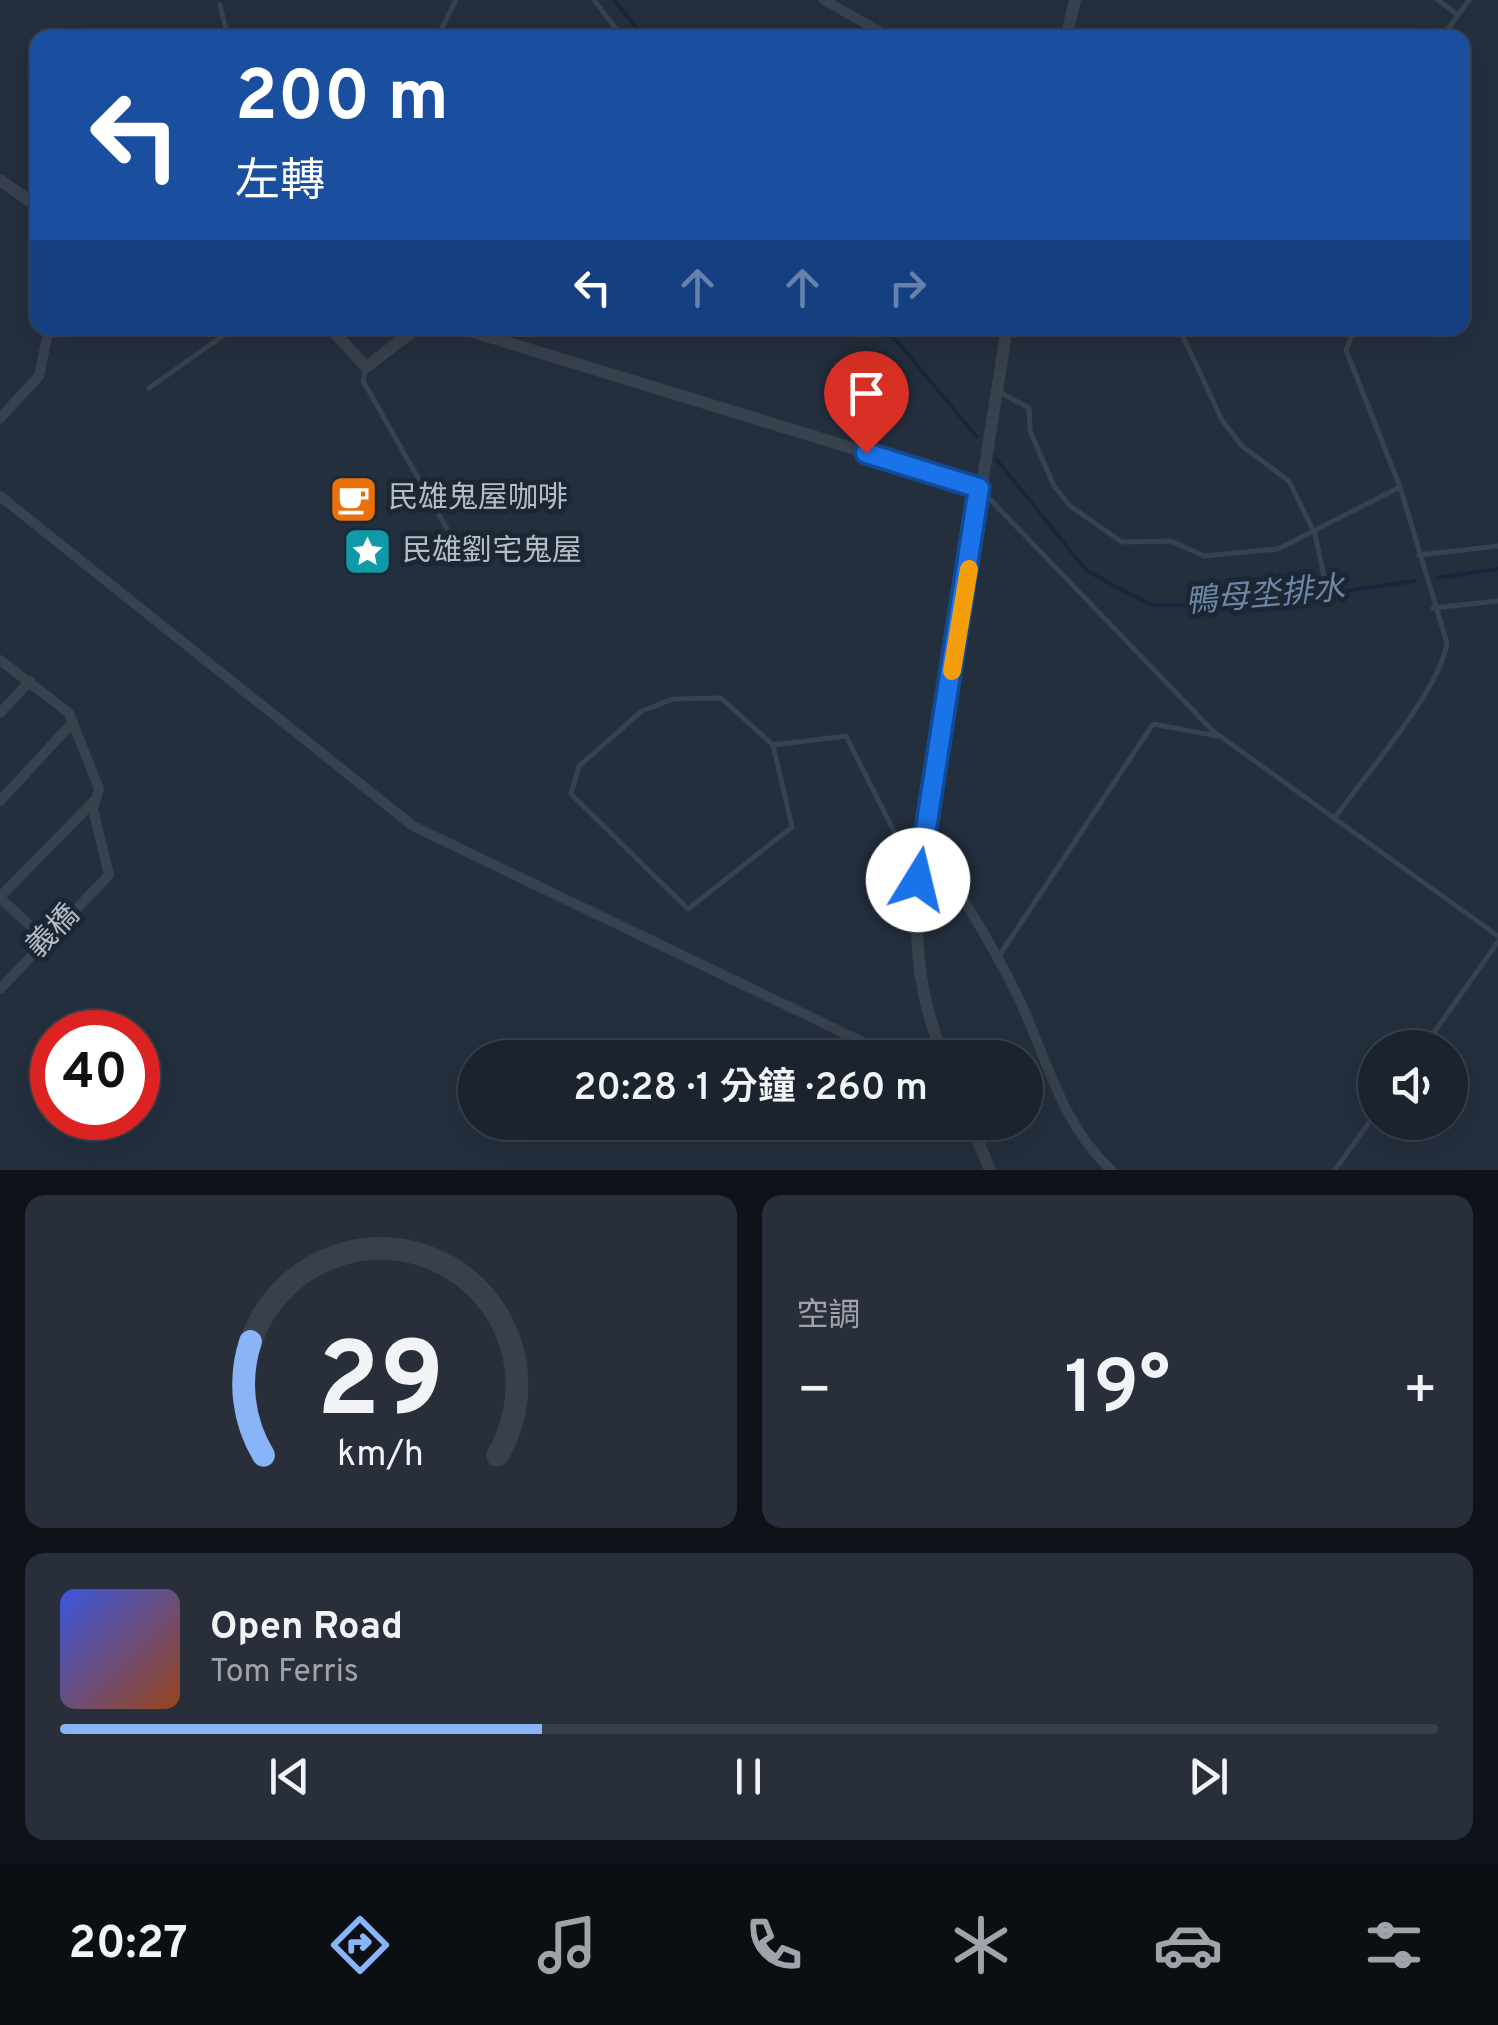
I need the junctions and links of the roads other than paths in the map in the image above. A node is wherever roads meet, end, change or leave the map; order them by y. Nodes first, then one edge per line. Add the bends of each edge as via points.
1 (456, 0) edge
2 (594, 0) edge
3 (824, 0) edge
4 (1075, 0) edge
5 (1438, 0) edge
6 (1470, 0) edge
7 (220, 4) dead end
8 (1458, 14) junction
9 (226, 30) edge
10 (441, 30) edge
11 (617, 30) edge
12 (877, 30) edge
13 (1068, 30) edge
14 (1447, 30) edge
15 (0, 180) edge
16 (30, 201) edge
17 (47, 335) edge
18 (224, 335) edge
19 (336, 335) edge
20 (408, 335) edge
21 (483, 335) edge
22 (1006, 335) edge
23 (1182, 335) edge
24 (1351, 335) edge
25 (366, 367) junction
26 (149, 388) dead end
27 (996, 391) junction
28 (0, 418) edge
29 (1400, 487) junction
30 (979, 488) junction
31 (0, 496) edge
32 (1314, 534) junction
33 (1498, 546) edge
34 (458, 548) dead end
35 (1419, 555) junction
36 (1325, 581) dead end
37 (1498, 601) edge
38 (1434, 608) junction
39 (0, 660) edge
40 (30, 681) junction
41 (0, 713) edge
42 (73, 722) junction
43 (1220, 736) junction
44 (773, 745) junction
45 (96, 798) junction
46 (0, 802) edge
47 (1334, 819) junction
48 (925, 836) junction
49 (918, 880) junction
50 (0, 897) edge
51 (1498, 939) edge
52 (46, 940) junction
53 (998, 958) junction
54 (0, 989) edge
55 (1435, 1030) edge
56 (858, 1040) edge
57 (936, 1040) edge
58 (1358, 1138) edge
59 (978, 1140) edge
60 (990, 1170) edge
61 (1111, 1170) edge
62 (1335, 1170) edge

1 - 10 lane
2 - 11 lane
3 - 12 street
4 - 13 street
5 - 8 lane
6 - 8 lane
7 - 9 lane
8 - 14 lane
15 - 16 street
17 - 28 street via 38,376
18 - 26 lane
19 - 25 street
20 - 25 street
21 - 30 street
22 - 27 street
23 - 32 lane via 1222,420 1242,446 1281,472
24 - 29 lane via 1346,350
25 - 34 lane via 363,381
27 - 30 street
27 - 32 lane via 1030,408 1030,431 1054,486 1105,535 1140,544 1171,541 1204,556 1278,549
29 - 32 lane
29 - 35 lane
30 - 43 lane
30 - 48 street
31 - 56 street via 412,826
32 - 36 lane
33 - 35 lane
35 - 38 lane
37 - 38 lane
38 - 47 lane via 1446,643 1444,663
39 - 40 street
40 - 41 street
40 - 42 street
42 - 45 street via 99,789
42 - 46 street
43 - 47 lane
43 - 53 lane via 1153,724
44 - 44 lane via 792,828 688,909 571,794 579,766 642,711 673,700 721,698
44 - 49 lane via 846,736
45 - 50 street
45 - 52 street, 義橋 via 109,875
47 - 51 lane
48 - 49 street
48 - 53 street
49 - 57 street via 914,954
50 - 52 street
51 - 55 lane
52 - 54 street, 義橋
53 - 61 street via 1042,1046 1061,1106
58 - 62 lane
59 - 60 street

